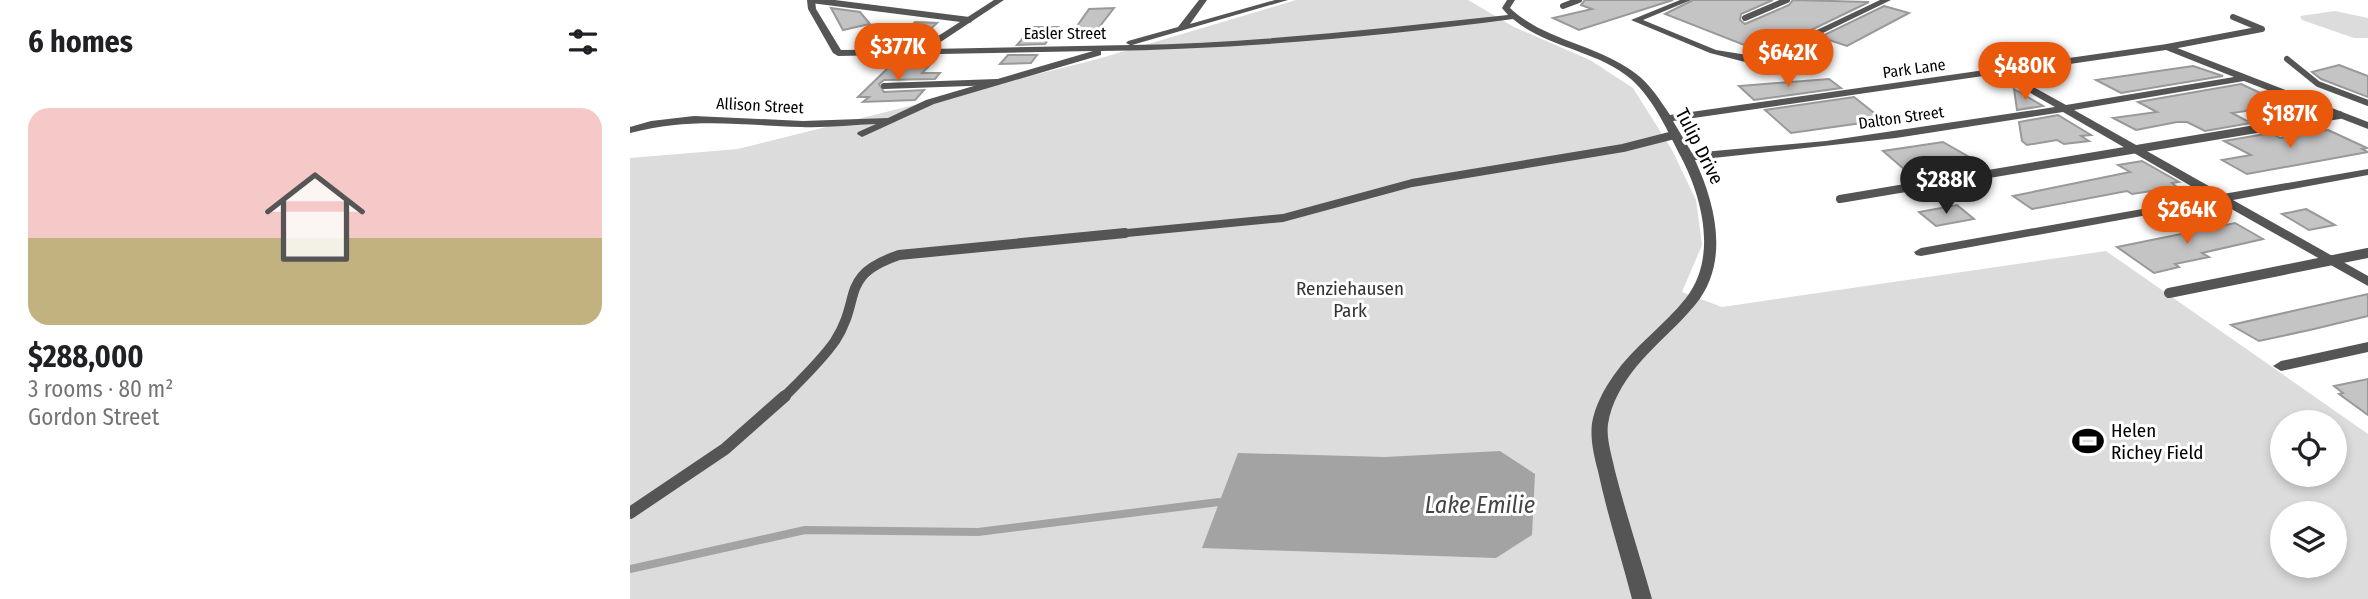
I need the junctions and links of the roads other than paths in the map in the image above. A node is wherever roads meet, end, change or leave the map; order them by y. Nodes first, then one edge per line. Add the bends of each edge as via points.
1 (811, 0) edge
2 (1000, 0) edge
3 (1203, 0) edge
4 (1284, 0) edge
5 (1511, 0) edge
6 (1580, 0) edge
7 (1687, 0) edge
8 (1787, 0) edge
9 (1886, 0) edge
10 (1563, 6) dead end
11 (1512, 17) junction
12 (2233, 17) dead end
13 (1745, 18) dead end
14 (969, 20) junction
15 (1182, 29) junction
16 (2167, 47) junction
17 (1112, 49) junction
18 (920, 52) junction
19 (2287, 59) dead end
20 (2000, 72) junction
21 (2243, 78) junction
22 (998, 82) junction
23 (884, 86) dead end
24 (2368, 103) edge
25 (2066, 108) junction
26 (2339, 115) junction
27 (1665, 119) junction
28 (890, 120) junction
29 (2368, 126) edge
30 (630, 130) edge
31 (862, 134) dead end
32 (1674, 135) junction
33 (2136, 150) junction
34 (1687, 157) junction
35 (2368, 172) edge
36 (1840, 199) dead end
37 (2220, 199) junction
38 (1922, 252) dead end
39 (2368, 253) edge
40 (2331, 261) junction
41 (2368, 282) edge
42 (2169, 293) dead end
43 (2368, 347) edge
44 (2281, 366) dead end
45 (630, 513) edge
46 (1642, 599) edge

1 - 14 lane
1 - 18 street, Easler Street via 838,54
2 - 14 street
3 - 15 street
4 - 15 street, Allison Street
5 - 11 street via 1506,8
6 - 10 lane
7 - 9 street via 1635,20 1722,54 1761,60
8 - 13 lane
11 - 17 street, Easler Street via 1291,40
11 - 27 street, Tulip Drive via 1620,68 1645,87
12 - 16 lane via 2262,29
14 - 18 street
15 - 17 street, Allison Street
16 - 20 street, Park Lane
16 - 21 street
17 - 18 street, Easler Street
17 - 22 street, Allison Street
19 - 24 lane via 2318,84
20 - 25 street
20 - 27 street, Park Lane
21 - 25 street, Dalton Street
21 - 26 street
22 - 23 lane
22 - 28 street, Allison Street
25 - 33 street
25 - 34 street, Dalton Street via 1769,152
26 - 29 street
26 - 33 lane
27 - 32 street, Tulip Drive
28 - 30 street, Allison Street via 803,124 690,118
28 - 31 street, Allison Street
32 - 34 street, Tulip Drive
32 - 45 lane via 1623,148 1412,183 1283,218 899,255 877,261 859,273 838,337 776,409 674,488
33 - 36 lane
33 - 37 street
34 - 46 street, Tulip Drive via 1706,200 1713,247 1707,271 1695,296 1624,368 1599,427
35 - 37 street
37 - 38 street
37 - 40 street
39 - 40 lane
40 - 41 street
40 - 42 lane
43 - 44 street

